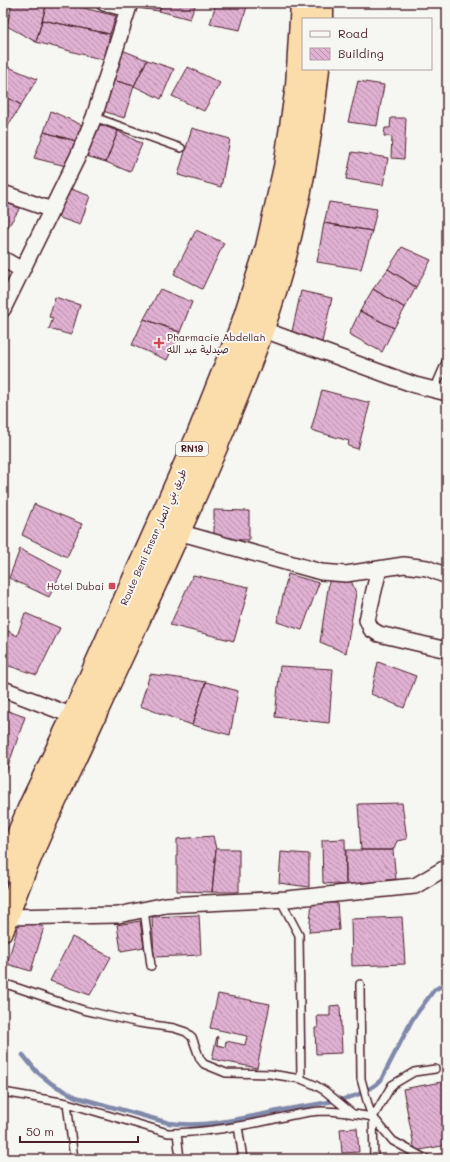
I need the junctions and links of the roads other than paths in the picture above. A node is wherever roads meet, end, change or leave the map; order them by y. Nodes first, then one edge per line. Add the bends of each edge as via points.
1 (104, 3) edge
2 (129, 6) edge
3 (311, 6) edge
4 (309, 18) edge
5 (302, 57) edge
6 (318, 70) edge
7 (94, 117) junction
8 (181, 148) dead end
9 (3, 193) edge
10 (52, 210) junction
11 (3, 259) edge
12 (22, 270) junction
13 (3, 309) edge
14 (253, 326) junction
15 (447, 360) edge
16 (440, 391) edge
17 (158, 526) junction
18 (178, 532) junction
19 (379, 569) junction
20 (447, 576) edge
21 (447, 650) edge
22 (3, 689) edge
23 (82, 720) junction
24 (447, 867) edge
25 (3, 872) edge
26 (280, 899) junction
27 (144, 910) junction
28 (4, 921) edge
29 (151, 966) dead end
30 (3, 983) edge
31 (360, 984) dead end
32 (435, 1069) dead end
33 (301, 1079) junction
34 (3, 1092) edge
35 (67, 1103) junction
36 (353, 1114) junction
37 (373, 1117) junction
38 (238, 1126) junction
39 (177, 1133) junction
40 (447, 1158) edge
41 (74, 1159) edge
42 (180, 1159) edge
43 (243, 1159) edge
44 (374, 1159) edge
45 (426, 1159) edge
46 (437, 1159) edge

1 - 2 street
2 - 7 street
3 - 4 highway, Route Beni Ensar طريق بني انصار / RN19
5 - 14 highway, Route Beni Ensar طريق بني انصار / RN19 via 285,167
6 - 14 highway, Route Beni Ensar طريق بني انصار / RN19 via 310,130 284,258
7 - 8 lane
7 - 10 street
9 - 10 street
10 - 12 street
11 - 12 street
12 - 13 street
14 - 16 street via 415,385
14 - 17 highway, Route Beni Ensar طريق بني انصار / RN19 via 198,435
14 - 18 highway, Route Beni Ensar طريق بني انصار / RN19 via 215,450
15 - 16 lane
17 - 18 street
17 - 23 highway, Route Beni Ensar طريق بني انصار / RN19
18 - 19 street via 321,572 346,574
18 - 23 highway, Route Beni Ensar طريق بني انصار / RN19
19 - 20 street via 404,564
19 - 21 street via 367,620 371,629 379,634
22 - 23 street
23 - 25 highway, Route Beni Ensar طريق بني انصار / RN19 via 30,806
23 - 28 highway, Route Beni Ensar طريق بني انصار / RN19 via 60,787
24 - 26 street via 415,886
26 - 27 street via 166,905
26 - 33 lane via 294,924 299,940
27 - 28 street via 118,915
27 - 29 lane
30 - 33 lane via 83,1010 186,1032 192,1037 204,1064 226,1073 270,1074
31 - 37 lane via 361,1078
32 - 37 lane via 414,1072 392,1085
33 - 36 lane via 325,1091
34 - 35 lane
35 - 39 lane via 168,1133
35 - 41 lane
36 - 37 lane
36 - 38 lane via 321,1111
37 - 44 lane
37 - 45 lane via 394,1141
38 - 39 lane
38 - 43 lane
39 - 42 lane
40 - 46 lane

